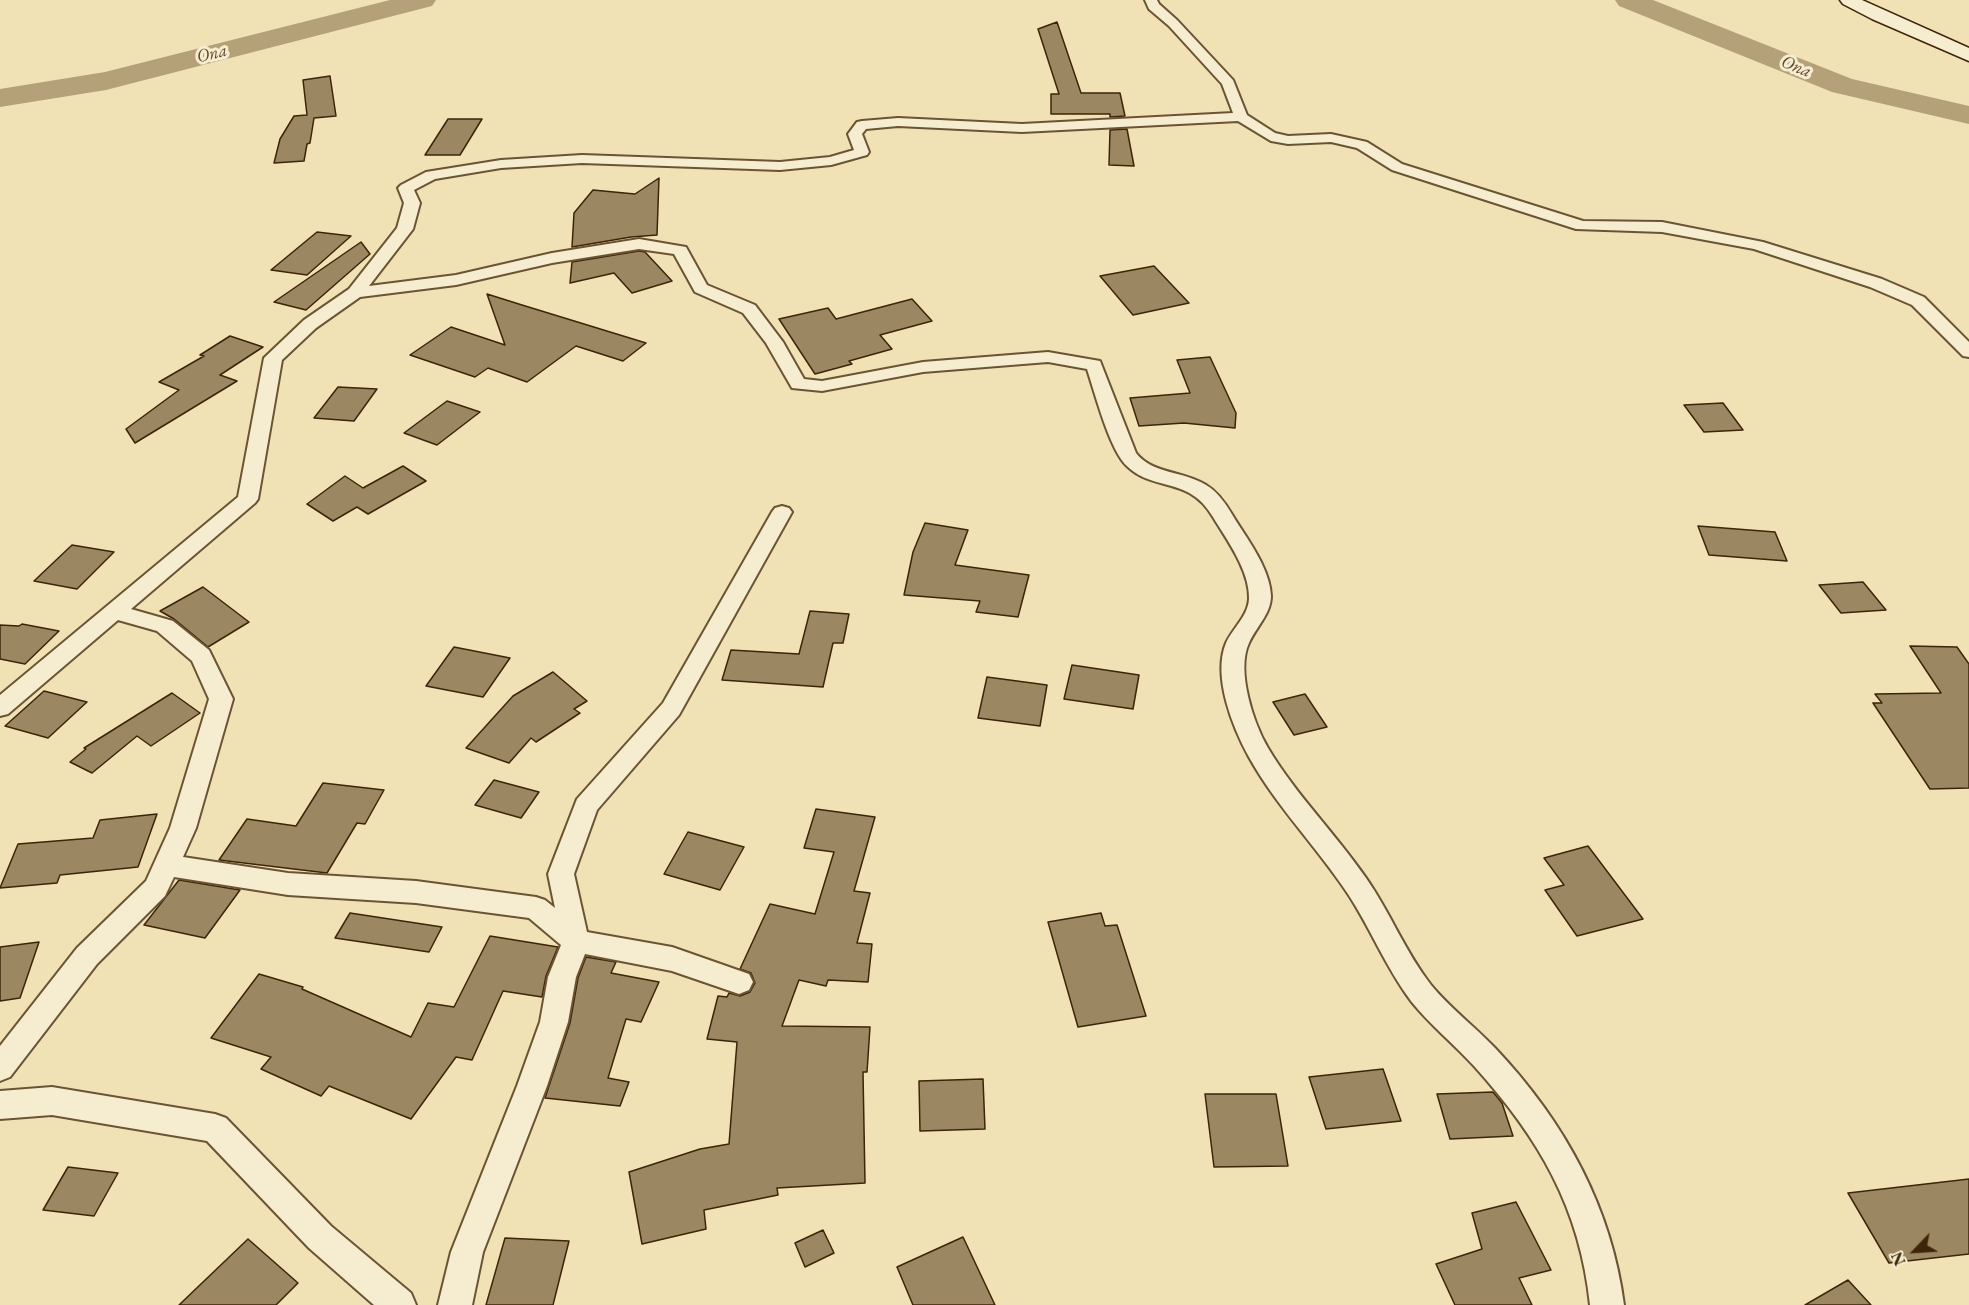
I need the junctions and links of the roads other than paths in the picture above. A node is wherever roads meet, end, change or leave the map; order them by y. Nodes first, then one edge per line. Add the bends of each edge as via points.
1 (1151, 0) edge
2 (1849, 0) edge
3 (1969, 55) edge
4 (1241, 117) junction
5 (355, 293) junction
6 (1969, 352) edge
7 (782, 512) dead end
8 (114, 612) junction
9 (0, 708) edge
10 (165, 865) junction
11 (576, 941) junction
12 (739, 982) dead end
13 (0, 1068) edge
14 (0, 1105) edge
15 (399, 1305) edge
16 (455, 1305) edge
17 (1607, 1305) edge

1 - 4 street via 1228,83
2 - 3 street
4 - 5 street via 1022,128 898,122 862,125 855,134 862,152 831,161 780,166 582,159 501,164 430,175 406,188 412,203 405,229
4 - 6 street via 1271,137 1331,138 1362,145 1397,167 1582,226 1662,227 1757,245 1918,301
5 - 8 street via 310,324 273,358 248,499
5 - 17 street via 456,280 552,258 639,244 680,250 701,288 749,309 798,384 822,386 923,367 1048,357 1094,365 1124,452 1132,463 1196,487 1208,496 1254,571 1259,608 1235,648 1233,671 1248,733 1269,768 1373,909 1413,982 1437,1013 1482,1054 1530,1111 1566,1167 1601,1254
7 - 11 street via 671,709 586,806 561,874
8 - 9 street
8 - 10 street via 165,626 201,657 221,699 183,828
10 - 11 street via 288,884 416,892 537,908
10 - 13 street via 156,888 87,956
11 - 12 street via 672,959
11 - 16 street via 532,1086 467,1252
14 - 15 street via 52,1101 214,1128 320,1237

